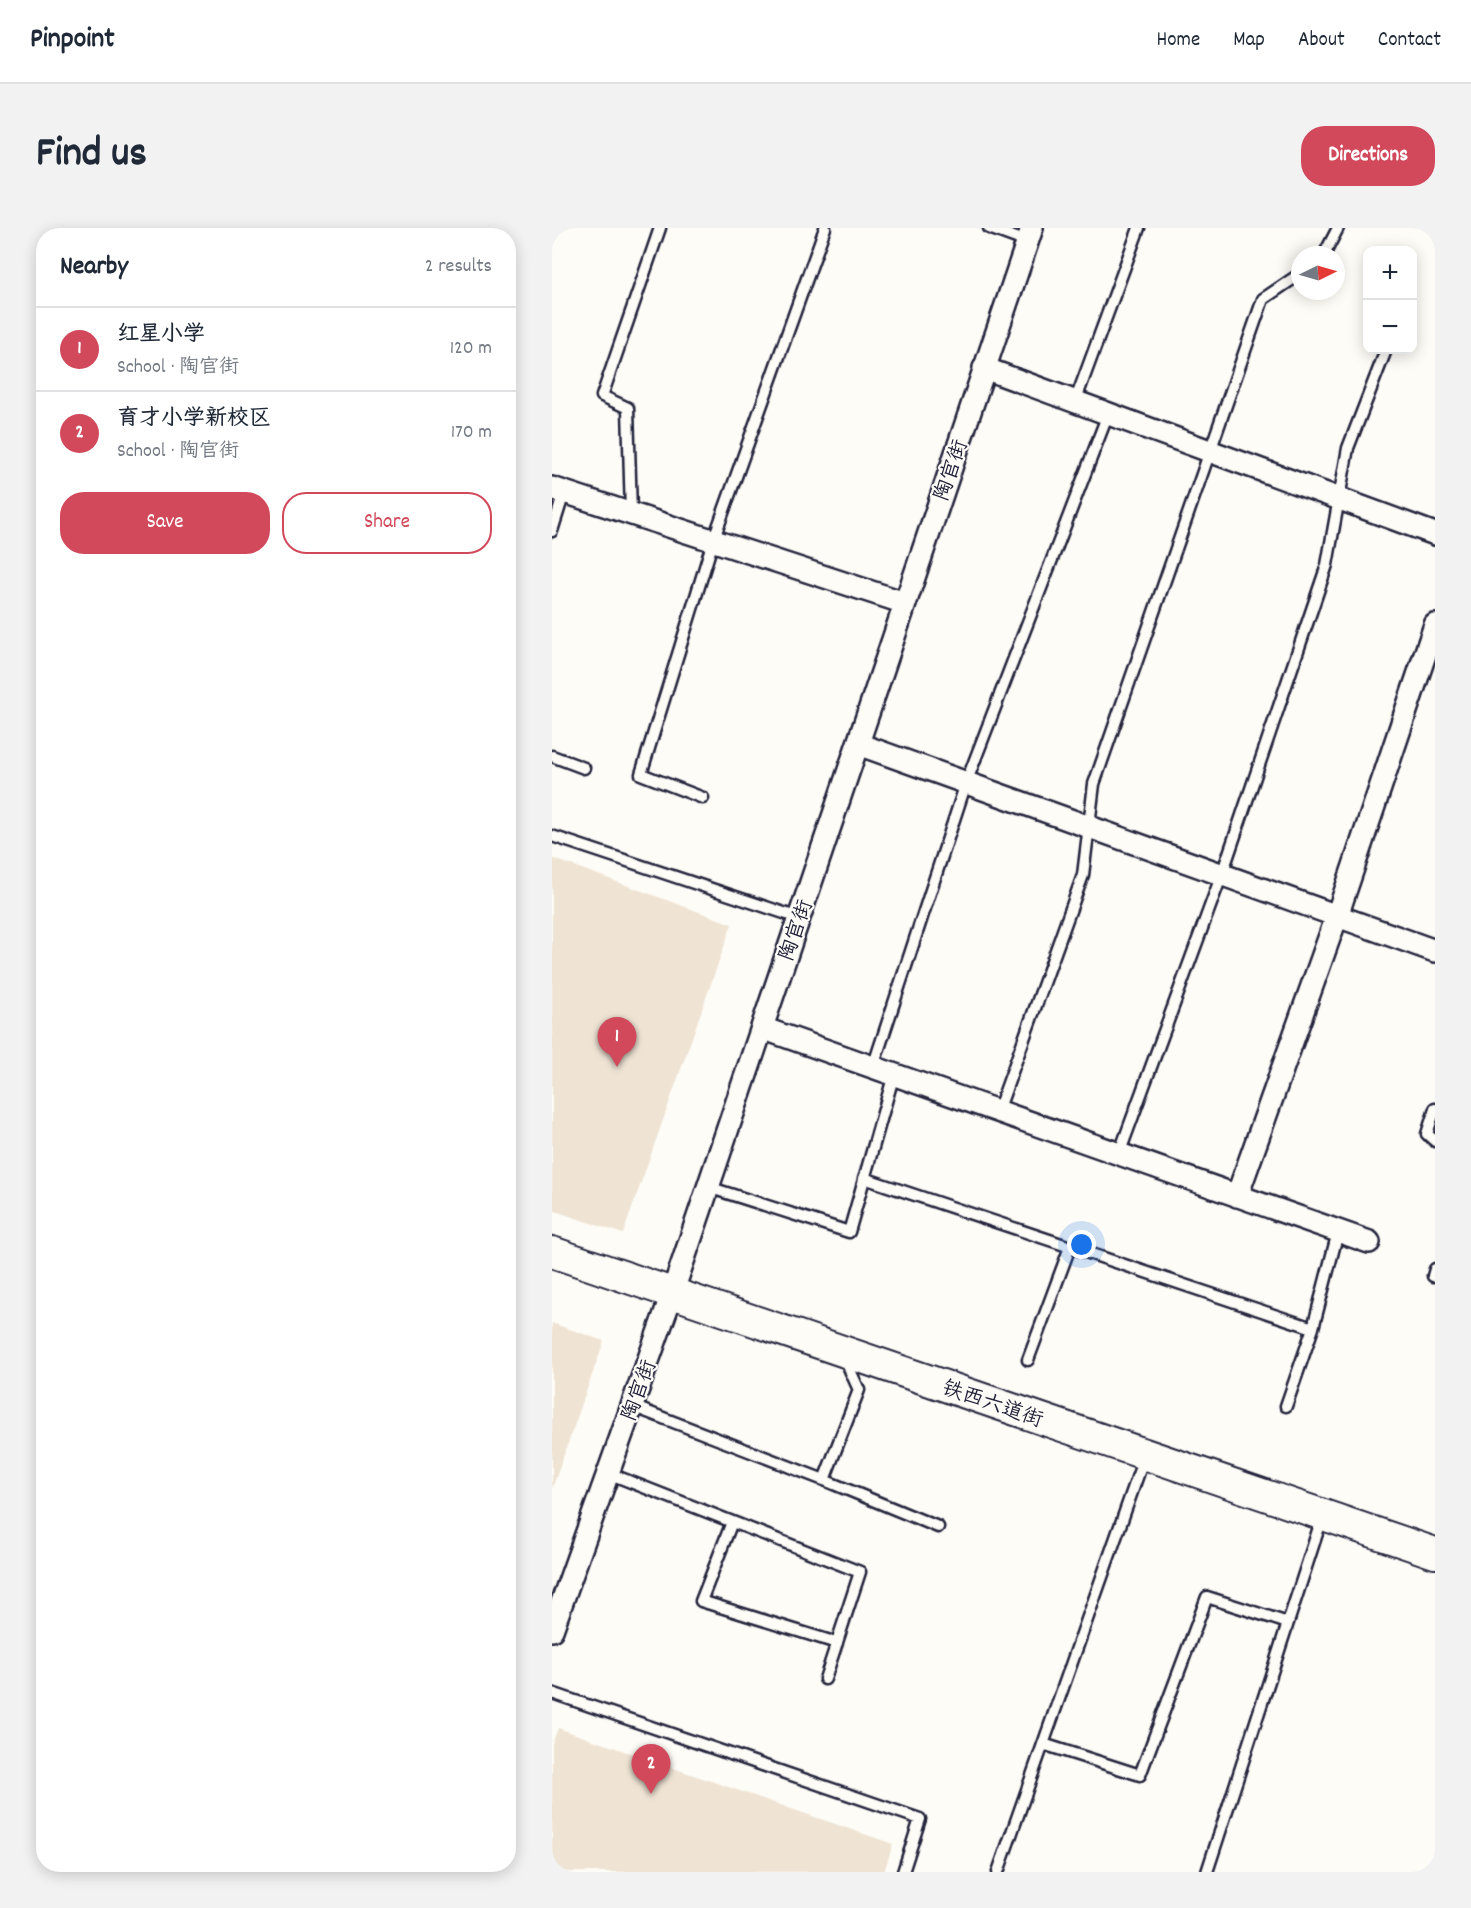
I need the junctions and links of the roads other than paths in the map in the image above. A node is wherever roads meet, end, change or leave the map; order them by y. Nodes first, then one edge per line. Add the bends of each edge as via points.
1 (660, 228) edge
2 (825, 228) edge
3 (989, 228) edge
4 (1139, 228) edge
5 (1338, 228) edge
6 (1029, 235) edge
7 (1329, 246) edge
8 (1291, 280) edge
9 (1384, 354) edge
10 (984, 368) junction
11 (1075, 402) junction
12 (1108, 414) junction
13 (1211, 452) junction
14 (558, 491) edge
15 (1338, 499) junction
16 (631, 514) junction
17 (552, 531) edge
18 (1435, 534) edge
19 (713, 541) junction
20 (905, 603) junction
21 (1435, 625) edge
22 (858, 744) junction
23 (552, 756) edge
24 (584, 768) dead end
25 (966, 783) junction
26 (703, 798) dead end
27 (1088, 827) junction
28 (552, 836) edge
29 (1221, 874) junction
30 (1337, 916) junction
31 (799, 918) junction
32 (1435, 951) edge
33 (762, 1028) junction
34 (873, 1067) junction
35 (894, 1074) junction
36 (1435, 1109) edge
37 (998, 1111) junction
38 (1435, 1141) edge
39 (1119, 1154) junction
40 (864, 1178) junction
41 (708, 1187) junction
42 (1237, 1196) junction
43 (1338, 1232) junction
44 (1369, 1242) dead end
45 (1070, 1246) junction
46 (552, 1252) edge
47 (672, 1294) junction
48 (1312, 1328) junction
49 (841, 1351) junction
50 (1028, 1360) dead end
51 (632, 1406) junction
52 (1286, 1406) dead end
53 (1145, 1455) junction
54 (608, 1473) junction
55 (824, 1480) junction
56 (1323, 1515) junction
57 (732, 1522) junction
58 (938, 1527) dead end
59 (1435, 1553) edge
60 (1288, 1623) junction
61 (552, 1630) edge
62 (837, 1642) junction
63 (825, 1679) dead end
64 (552, 1692) edge
65 (1043, 1744) junction
66 (903, 1872) edge
67 (998, 1872) edge
68 (1207, 1872) edge

1 - 16 lane via 602,396 628,408
2 - 19 lane
3 - 6 lane
4 - 11 lane
5 - 7 lane
6 - 10 street, 陶官街
8 - 13 lane via 1263,299
9 - 15 lane via 1348,448
10 - 11 street
10 - 20 street, 陶官街
11 - 12 street
12 - 13 street
12 - 25 lane
13 - 15 street
13 - 27 lane via 1094,784
14 - 16 street
14 - 17 lane
15 - 18 street
15 - 29 lane via 1327,565
16 - 19 street
19 - 20 street
19 - 26 lane via 641,774
20 - 22 street, 陶官街
21 - 30 street
22 - 25 street
22 - 31 street, 陶官街
23 - 24 lane
25 - 27 street
25 - 34 lane
27 - 29 street
27 - 37 lane via 1083,875
28 - 31 lane
29 - 30 street
29 - 39 lane
30 - 32 street
30 - 42 street
31 - 33 street, 陶官街
33 - 34 street
33 - 41 street, 陶官街
34 - 35 street
35 - 37 street
35 - 40 lane
36 - 38 lane via 1427,1134
37 - 39 street
39 - 42 street
40 - 41 lane via 849,1232
40 - 45 lane
41 - 47 street, 陶官街
42 - 43 street
43 - 44 street
43 - 48 lane
45 - 48 lane
45 - 50 lane
46 - 47 main road, 铁西六道街
47 - 49 main road, 铁西六道街
47 - 51 street, 陶官街
48 - 52 lane
49 - 53 main road, 铁西六道街
49 - 55 lane via 859,1389
51 - 54 street, 陶官街
51 - 55 lane
53 - 56 main road, 铁西六道街
53 - 65 lane
54 - 57 lane
54 - 61 street, 陶官街
55 - 58 lane
56 - 59 main road, 铁西六道街
56 - 60 lane
57 - 62 lane via 860,1572
57 - 62 lane via 701,1601
60 - 65 lane via 1206,1597 1140,1775
60 - 68 lane
62 - 63 lane
64 - 66 lane via 920,1819
65 - 67 lane

